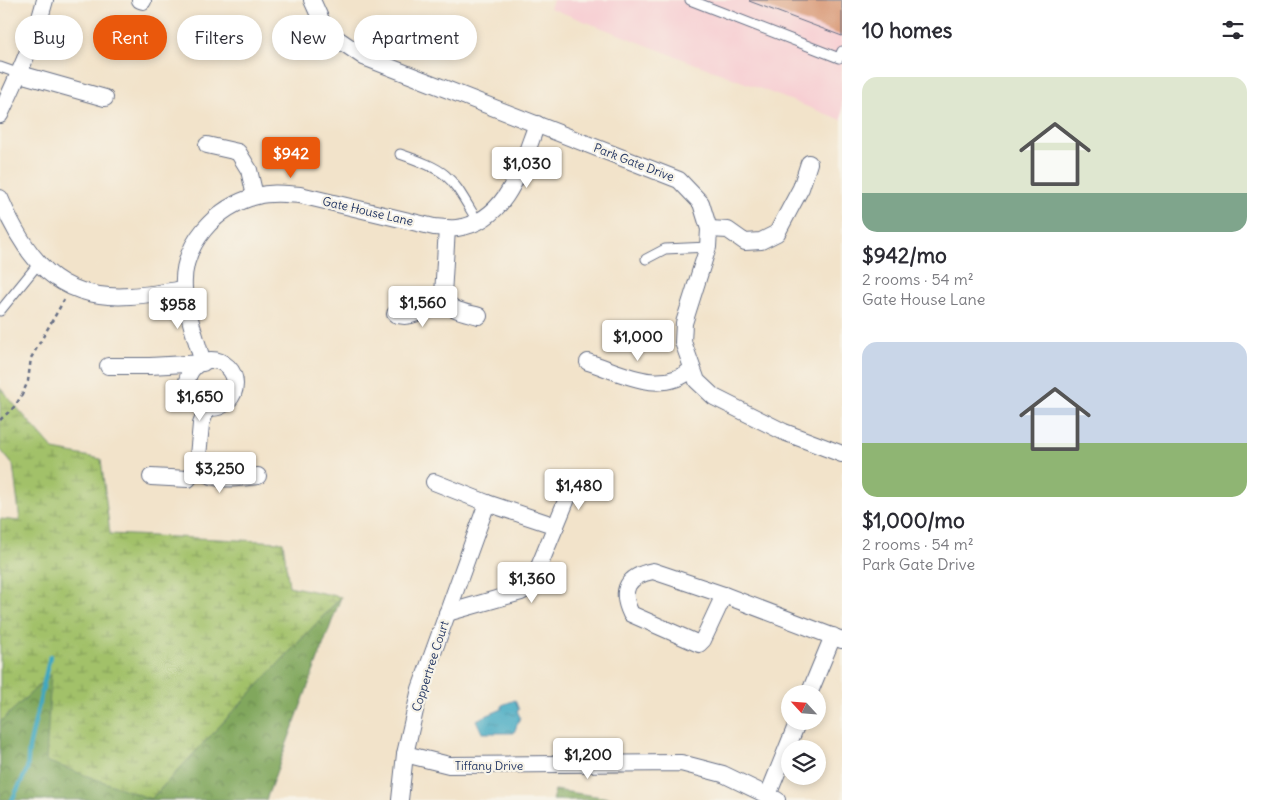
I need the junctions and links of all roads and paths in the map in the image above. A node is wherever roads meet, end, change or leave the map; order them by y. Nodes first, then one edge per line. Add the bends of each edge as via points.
1 (45, 0) edge
2 (312, 0) edge
3 (690, 0) edge
4 (842, 51) edge
5 (0, 67) edge
6 (20, 74) junction
7 (105, 98) dead end
8 (0, 115) edge
9 (536, 124) junction
10 (207, 145) dead end
11 (400, 154) dead end
12 (809, 163) dead end
13 (255, 196) junction
14 (0, 198) edge
15 (478, 222) junction
16 (447, 228) junction
17 (709, 229) junction
18 (708, 247) junction
19 (646, 259) dead end
20 (39, 263) junction
21 (70, 288) junction
22 (184, 289) junction
23 (443, 295) junction
24 (0, 311) edge
25 (395, 314) dead end
26 (479, 316) dead end
27 (588, 362) dead end
28 (203, 363) junction
29 (108, 366) dead end
30 (692, 369) junction
31 (207, 408) junction
32 (0, 420) edge
33 (842, 454) edge
34 (197, 467) junction
35 (151, 476) dead end
36 (258, 476) dead end
37 (434, 482) dead end
38 (573, 484) dead end
39 (487, 503) junction
40 (556, 526) junction
41 (724, 595) junction
42 (447, 613) junction
43 (837, 638) edge
44 (814, 685) edge
45 (795, 730) edge
46 (405, 754) junction
47 (772, 797) edge
48 (400, 800) edge

1 - 6 street
2 - 9 street, Park Gate Drive via 326,32 364,57
3 - 4 lane via 839,58
5 - 6 lane
6 - 7 street
6 - 8 street
9 - 15 street via 509,190 496,210
9 - 17 street, Park Gate Drive via 679,180 701,202
10 - 13 street via 238,152 248,170
11 - 15 lane via 444,172 458,186
12 - 17 street via 801,188 778,233 761,241 744,242 728,230
13 - 16 street, Gate House Lane via 300,195
13 - 22 street, Gate House Lane via 222,212 208,225 188,260
14 - 20 street via 26,248
15 - 16 street, Gate House Lane
16 - 23 street
17 - 18 street, Park Gate Drive
18 - 19 lane via 665,249
18 - 30 street, Park Gate Drive via 684,323 683,342
20 - 21 street via 48,274
20 - 24 lane
21 - 22 street via 92,294 129,297
21 - 32 path via 31,358 22,395
22 - 28 street
23 - 25 street via 419,313 402,317
23 - 26 street via 451,308
27 - 30 street via 646,382 682,377
28 - 29 street
28 - 31 street via 190,372 187,387 194,401
28 - 31 street via 225,365 234,378 235,386 233,394 222,405
30 - 33 street, Park Gate Drive via 697,381 714,397 784,432
31 - 34 street via 201,424
34 - 35 street via 188,479
34 - 36 street via 208,476 219,478
37 - 39 street
38 - 40 street
39 - 40 street
39 - 42 street, Coppertree Court
40 - 42 street via 531,586 521,592
41 - 41 street via 653,571 638,574 630,582 626,594 631,614 699,644 704,640
41 - 43 street
42 - 46 street, Coppertree Court via 420,689
43 - 44 street
45 - 47 street
46 - 47 street, Tiffany Drive via 449,765 681,763 723,774
46 - 48 street, Coppertree Court

